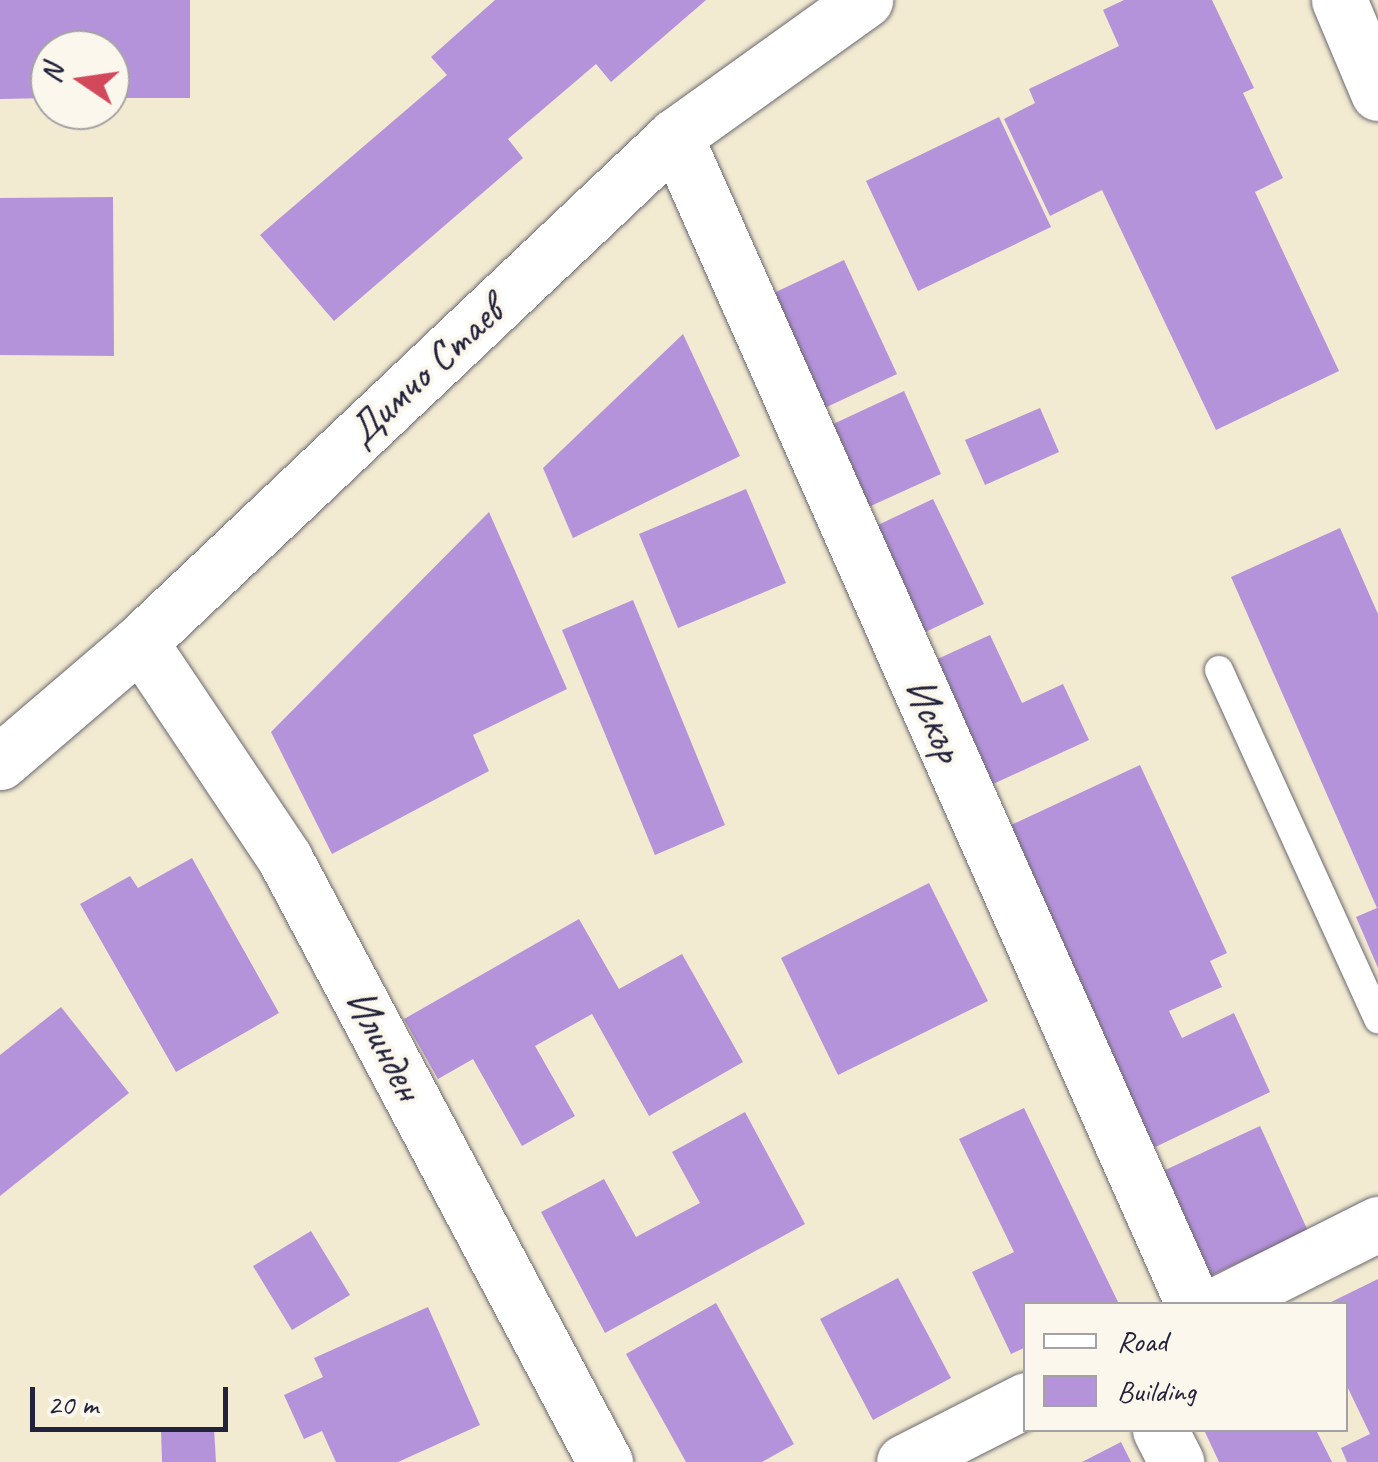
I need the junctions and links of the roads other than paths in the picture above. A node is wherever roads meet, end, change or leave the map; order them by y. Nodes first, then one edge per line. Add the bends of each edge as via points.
1 (865, 0) edge
2 (1355, 11) edge
3 (1378, 92) edge
4 (674, 136) junction
5 (140, 642) junction
6 (1218, 670) dead end
7 (0, 762) edge
8 (1378, 1019) edge
9 (1378, 1224) edge
10 (1192, 1302) edge
11 (1222, 1302) edge
12 (1023, 1402) edge
13 (1161, 1432) edge
14 (605, 1462) edge
15 (904, 1462) edge
16 (1176, 1462) edge

1 - 4 street, Димчо Стаев
2 - 3 street
4 - 5 street, Димчо Стаев
4 - 10 street, Искър
5 - 7 street, Димчо Стаев
5 - 14 street, Илинден via 284,859
6 - 8 lane
9 - 11 street
12 - 15 street
13 - 16 street

